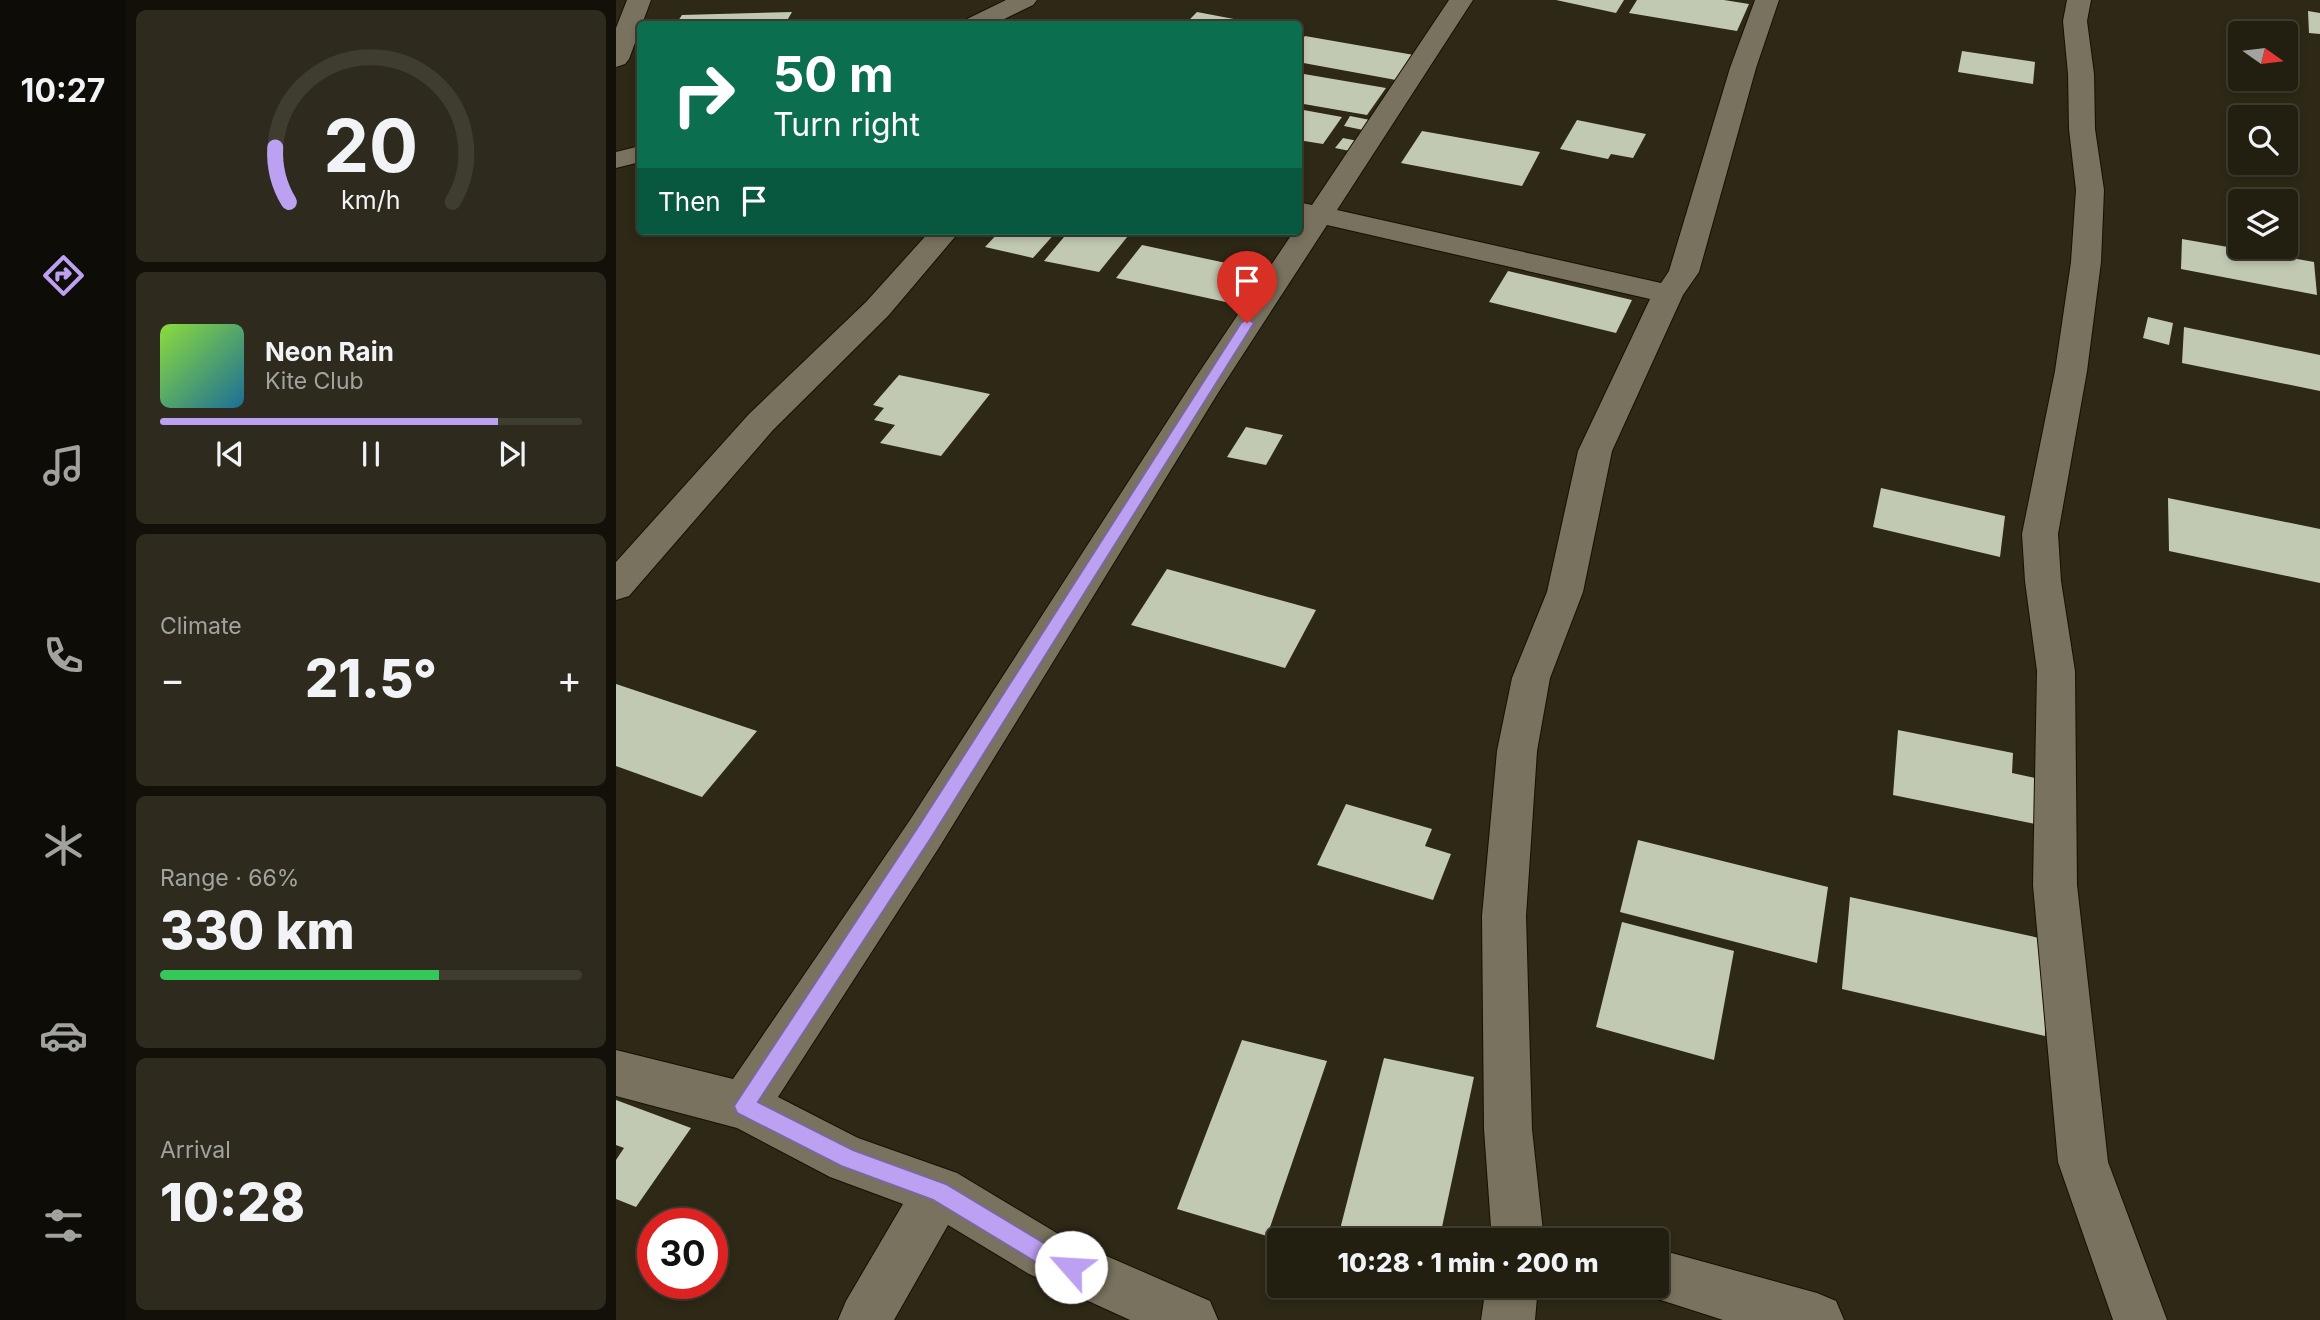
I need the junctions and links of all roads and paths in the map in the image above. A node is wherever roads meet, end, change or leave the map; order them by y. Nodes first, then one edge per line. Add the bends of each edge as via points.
1 (639, 0) edge
2 (1025, 0) edge
3 (1461, 0) edge
4 (1767, 0) edge
5 (2079, 0) edge
6 (982, 21) edge
7 (616, 60) edge
8 (637, 156) edge
9 (616, 160) edge
10 (1308, 213) edge
11 (942, 235) edge
12 (1295, 235) edge
13 (1668, 294) junction
14 (616, 586) edge
15 (616, 1073) edge
16 (744, 1106) junction
17 (939, 1191) junction
18 (1517, 1228) edge
19 (1669, 1278) edge
20 (1512, 1298) edge
21 (865, 1320) edge
22 (1191, 1320) edge
23 (1508, 1320) edge
24 (1817, 1320) edge
25 (2140, 1320) edge

1 - 7 street
2 - 6 street
3 - 10 street
4 - 13 street via 1742,68 1684,272
5 - 25 street via 2075,21 2090,190 2086,262 2040,534 2056,671 2055,885 2083,1162
8 - 9 street
10 - 13 street
11 - 14 street via 877,309 761,422
12 - 16 street via 1205,388 925,833
13 - 18 street via 1595,451 1565,592 1531,678 1517,751 1504,916 1508,1129
15 - 16 street
16 - 17 street via 848,1159
17 - 21 street
17 - 22 street via 1047,1256
19 - 24 street
20 - 23 street

